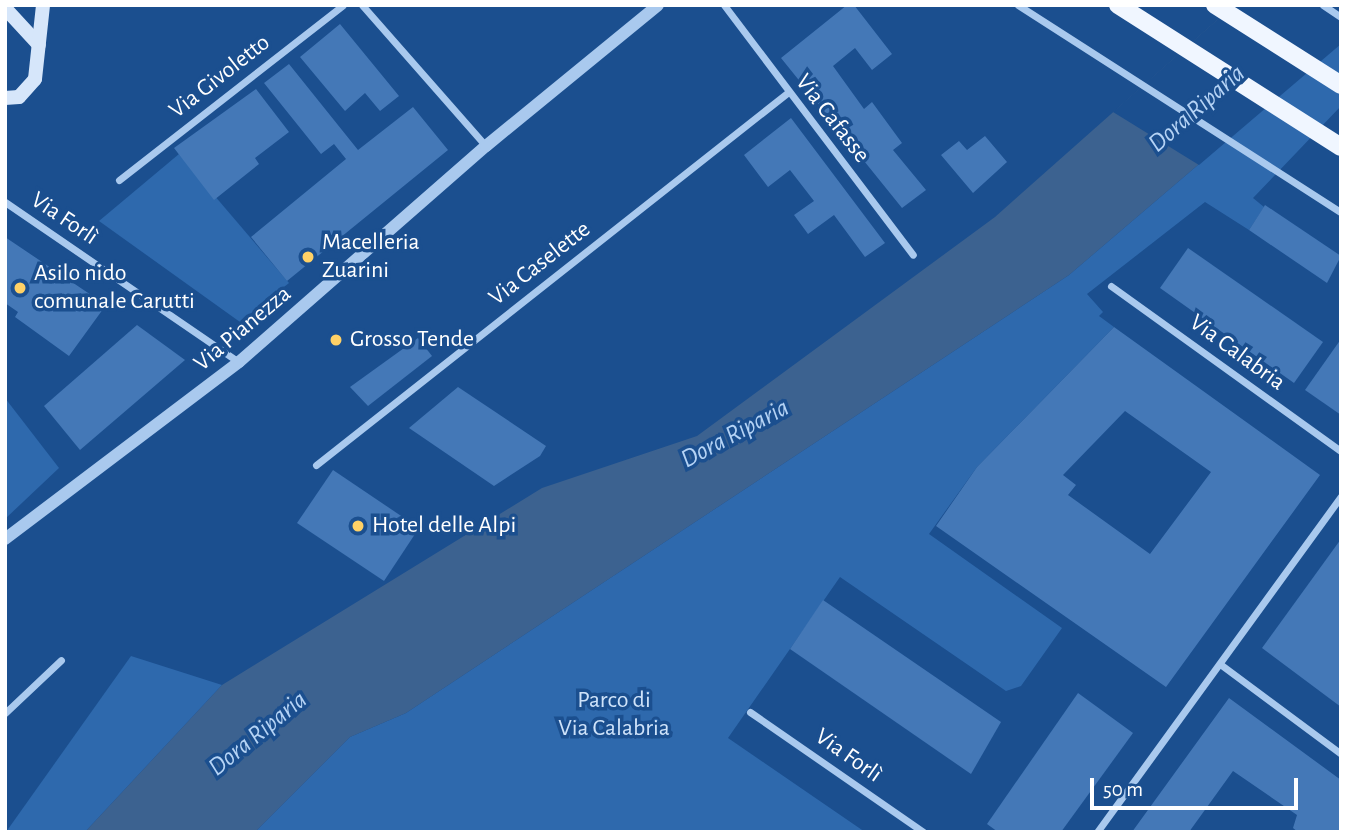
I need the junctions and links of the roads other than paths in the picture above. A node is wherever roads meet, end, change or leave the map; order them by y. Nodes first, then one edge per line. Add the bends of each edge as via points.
1 (43, 5) edge
2 (343, 5) edge
3 (362, 5) edge
4 (658, 5) edge
5 (724, 5) edge
6 (1018, 5) edge
7 (1118, 5) edge
8 (1215, 5) edge
9 (1323, 5) edge
10 (5, 8) edge
11 (1341, 17) edge
12 (38, 45) junction
13 (1341, 85) edge
14 (787, 93) junction
15 (5, 98) edge
16 (1338, 145) edge
17 (486, 146) junction
18 (119, 180) dead end
19 (5, 202) edge
20 (1341, 212) edge
21 (913, 255) dead end
22 (1111, 286) dead end
23 (239, 362) junction
24 (1341, 451) edge
25 (316, 465) dead end
26 (1341, 496) edge
27 (5, 539) edge
28 (61, 660) dead end
29 (1220, 664) junction
30 (750, 712) dead end
31 (5, 713) edge
32 (1341, 754) edge
33 (923, 832) edge
34 (1097, 832) edge

1 - 12 main road
2 - 18 street, Via Givoletto
3 - 17 street
4 - 17 street, Via Pianezza
5 - 14 street, Via Cafasse
6 - 20 street
7 - 16 main road
8 - 13 main road
9 - 11 street
10 - 12 main road
12 - 15 main road via 35,79 19,97
14 - 21 street, Via Cafasse
14 - 25 street, Via Caselette
17 - 23 street, Via Pianezza
19 - 23 street, Via Forlì
22 - 24 street, Via Calabria
23 - 27 street, Via Pianezza
26 - 29 street
28 - 31 street
29 - 32 street
29 - 34 street
30 - 33 street, Via Forlì

